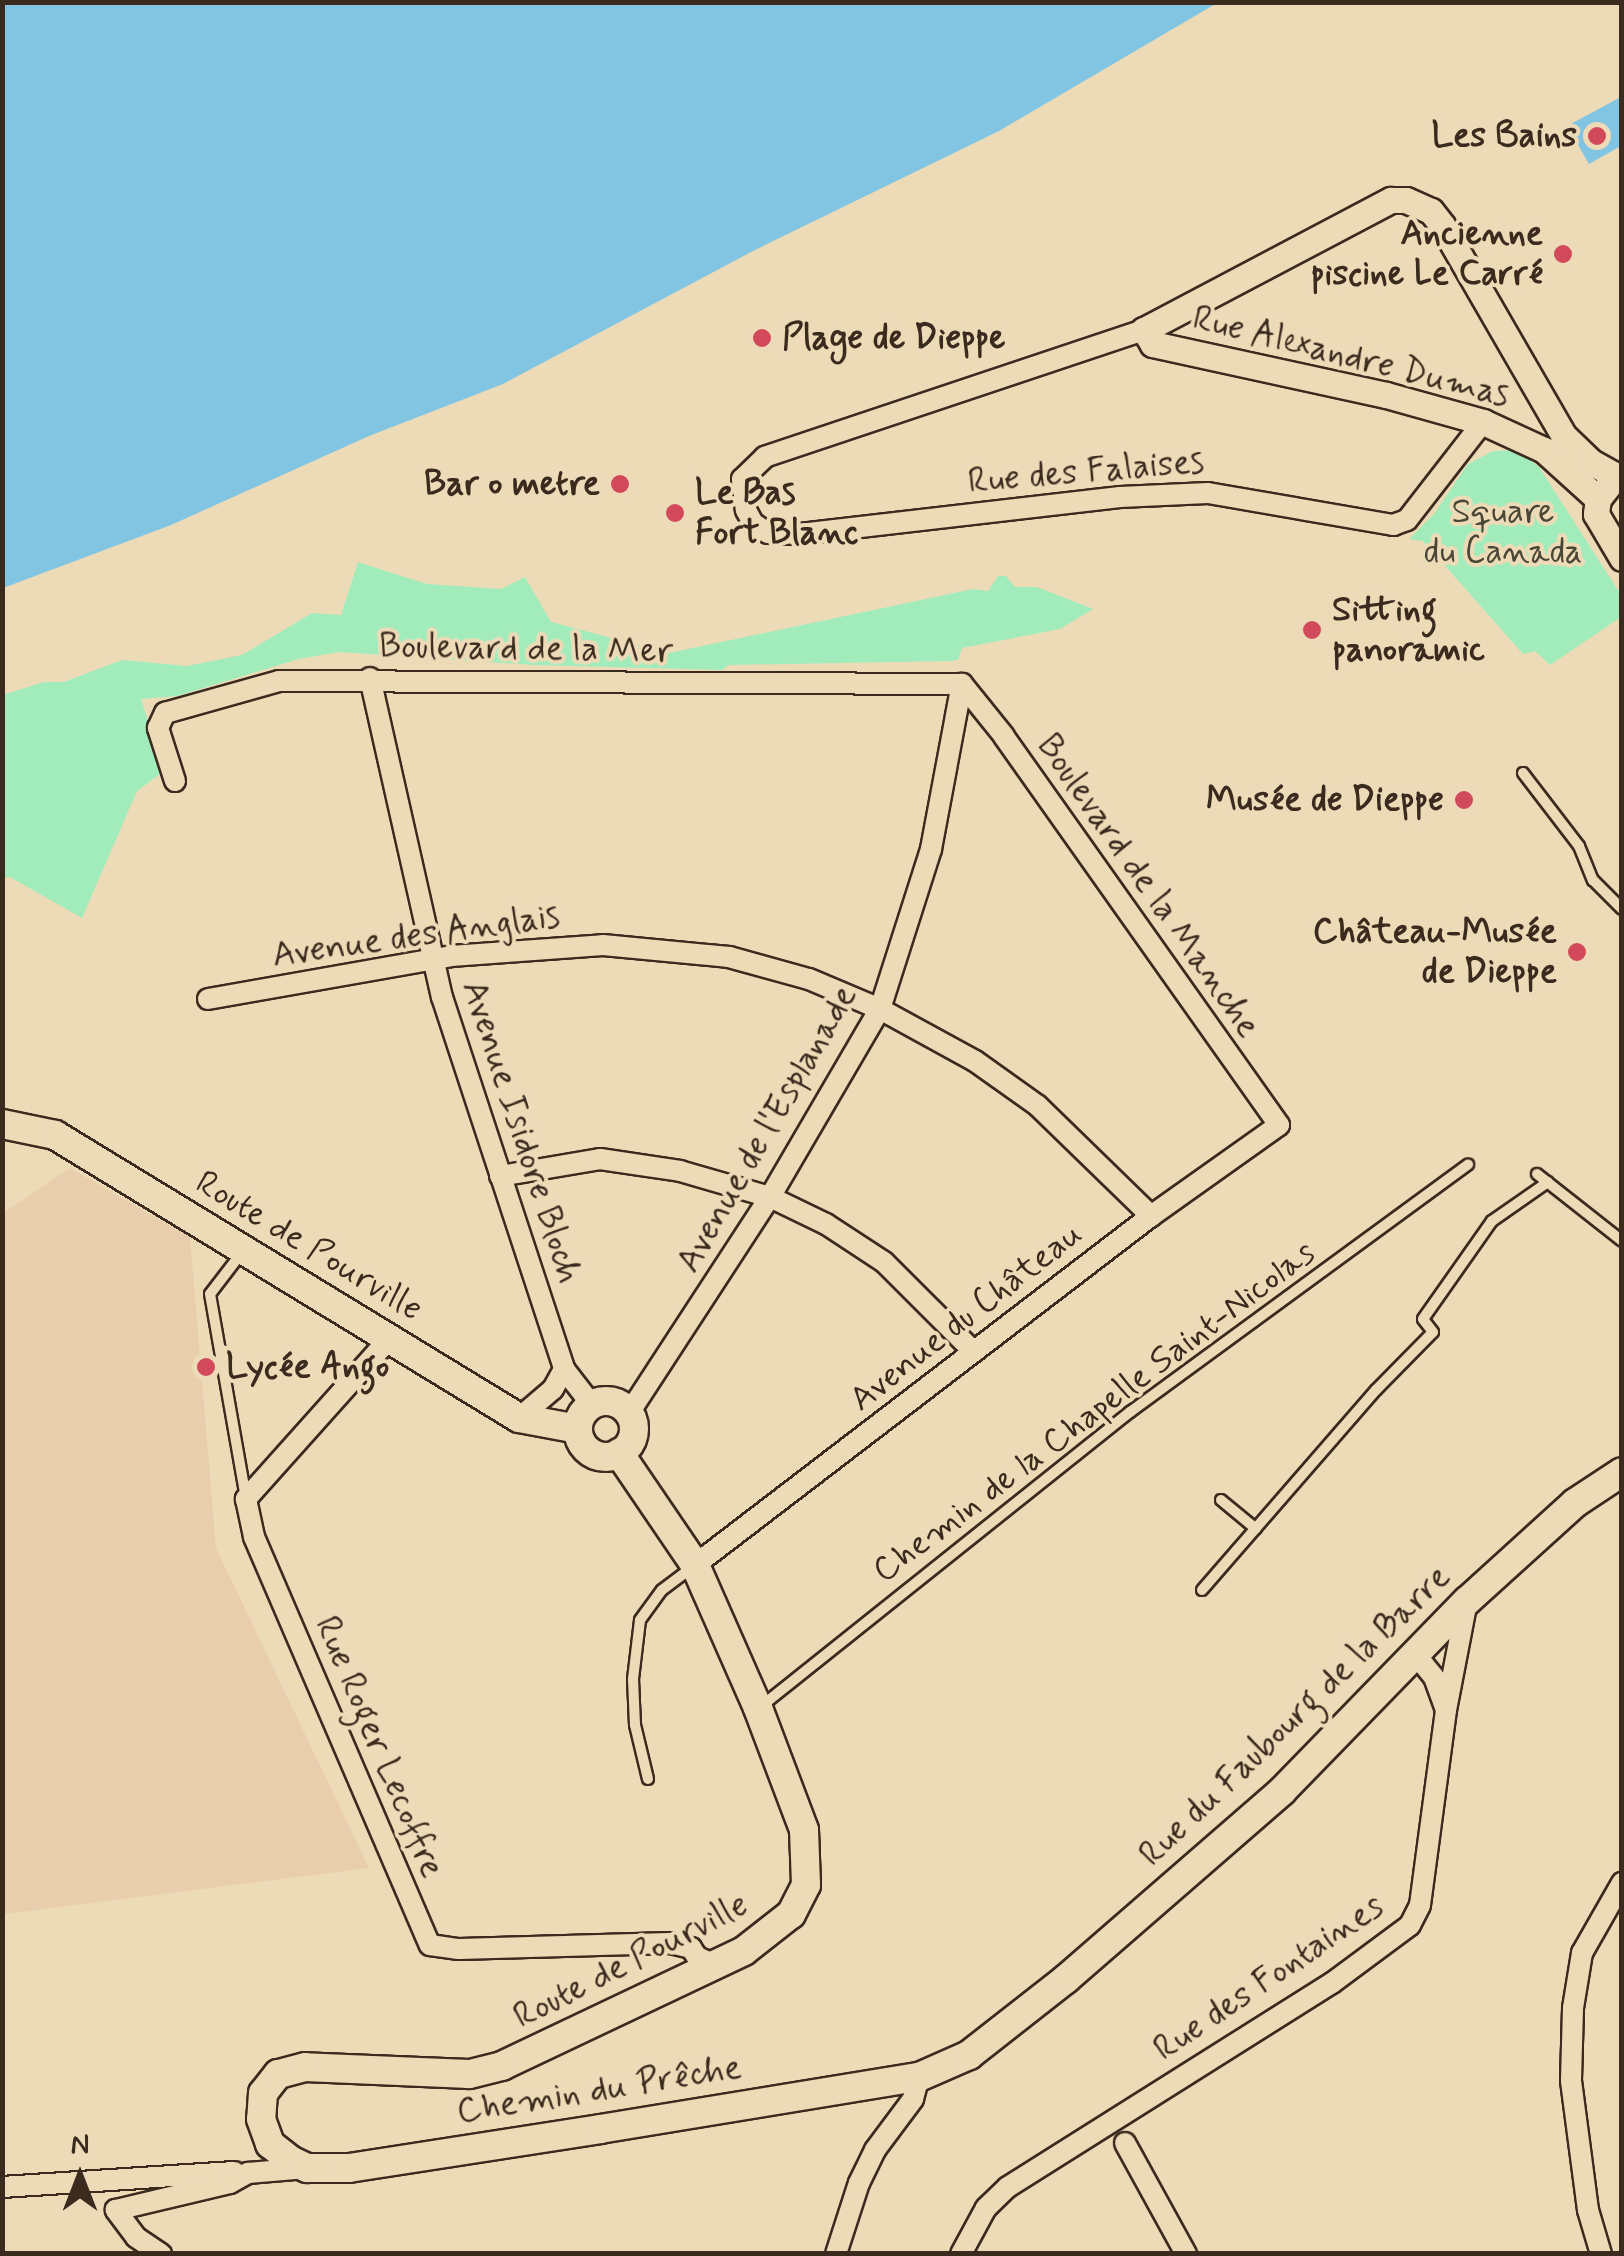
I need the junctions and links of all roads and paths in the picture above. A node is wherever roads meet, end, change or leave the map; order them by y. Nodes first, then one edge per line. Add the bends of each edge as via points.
1 (1144, 330) junction
2 (1483, 422) junction
3 (742, 479) joint
4 (1622, 479) edge
5 (1598, 499) junction
6 (1618, 544) edge
7 (370, 678) junction
8 (962, 684) junction
9 (1523, 773) dead end
10 (174, 782) dead end
11 (1622, 909) edge
12 (432, 959) junction
13 (208, 999) dead end
14 (880, 1009) junction
15 (2, 1124) edge
16 (1279, 1125) joint
17 (1468, 1165) dead end
18 (1537, 1174) dead end
19 (500, 1176) junction
20 (1548, 1182) junction
21 (770, 1197) junction
22 (1151, 1216) junction
23 (1622, 1241) edge
24 (244, 1250) junction
25 (389, 1338) junction
26 (974, 1352) junction
27 (564, 1369) junction
28 (629, 1413) junction
29 (585, 1417) junction
30 (519, 1418) junction
31 (619, 1454) junction
32 (1622, 1472) edge
33 (246, 1500) junction
34 (1221, 1500) dead end
35 (1256, 1529) junction
36 (694, 1565) junction
37 (1202, 1590) dead end
38 (1467, 1601) junction
39 (1416, 1655) junction
40 (758, 1708) junction
41 (1446, 1710) junction
42 (648, 1780) dead end
43 (1622, 1883) edge
44 (716, 1966) junction
45 (919, 2077) junction
46 (1125, 2143) dead end
47 (300, 2165) junction
48 (248, 2173) junction
49 (2, 2187) edge
50 (161, 2254) edge
51 (836, 2254) edge
52 (961, 2254) edge
53 (1186, 2254) edge
54 (1600, 2254) edge

1 - 2 street, Rue Alexandre Dumas via 1153,344
1 - 3 street, Rue Alexandre Dumas via 766,457
1 - 4 street via 1391,200 1406,200 1431,211 1442,225 1563,435
2 - 3 street, Rue des Falaises via 1407,520 1393,525 1208,492 768,533 752,523
2 - 5 street, Rue Alexandre Dumas via 1544,450
4 - 5 street
5 - 6 street via 1599,524
7 - 8 street, Boulevard de la Mer
7 - 10 street, Boulevard de la Mer via 279,681 165,713 158,728
7 - 12 street, Avenue Isidore Bloch
8 - 14 street, Avenue de l'Esplanade via 931,849
8 - 16 street, Boulevard de la Manche
9 - 11 lane via 1580,846 1594,880
12 - 13 street, Avenue des Anglais
12 - 14 street, Avenue des Anglais via 603,945 729,957 809,979
12 - 19 street, Avenue Isidore Bloch
14 - 21 street, Avenue de l'Esplanade
14 - 22 street, Avenue des Anglais via 1038,1106
15 - 24 main road, Route de Pourville via 55,1135
16 - 22 street, Avenue du Château
17 - 40 lane, Chemin de la Chapelle Saint-Nicolas via 1130,1412
18 - 20 lane
19 - 21 street via 600,1160 680,1171
19 - 27 street, Avenue Isidore Bloch
20 - 23 lane
20 - 35 lane via 1492,1221 1423,1319 1433,1332
21 - 26 street via 884,1262
21 - 28 street, Avenue de l'Esplanade
22 - 26 street, Avenue du Château
24 - 25 main road, Route de Pourville
24 - 33 lane via 210,1294
25 - 30 main road, Route de Pourville
25 - 33 street
26 - 36 street, Avenue du Château
27 - 29 street, Avenue Isidore Bloch
27 - 30 street via 553,1389
28 - 29 main road via 616,1403
28 - 31 main road via 634,1431
29 - 30 main road, Route de Pourville
29 - 31 main road via 592,1452
31 - 36 main road, Route de Pourville
32 - 38 main road, Rue du Faubourg de la Barre via 1574,1503
33 - 44 street, Rue Roger Lecoffre via 254,1537 430,1945 670,1944 691,1948
34 - 35 lane
35 - 37 lane
36 - 40 main road, Route de Pourville
36 - 42 lane via 662,1590 640,1620 635,1724
38 - 39 main road, Rue du Faubourg de la Barre
38 - 41 street, Rue des Fontaines
39 - 41 street via 1434,1677
39 - 45 main road, Rue du Faubourg de la Barre via 1282,1791 1094,1954 969,2054
40 - 44 main road, Route de Pourville via 804,1830 806,1885 791,1914 768,1935
41 - 52 street, Rue des Fontaines via 1420,1905 1410,1924 1332,1983 1008,2187 986,2208
43 - 54 street via 1582,1953 1573,2008 1570,2080
44 - 47 main road, Route de Pourville via 535,2053 485,2070 426,2075 306,2067 278,2074 263,2093 261,2120 270,2144
45 - 47 main road, Chemin du Prêche via 349,2168
45 - 51 street via 859,2183
46 - 53 street
47 - 48 street
48 - 49 street
48 - 50 street via 116,2210 136,2237

